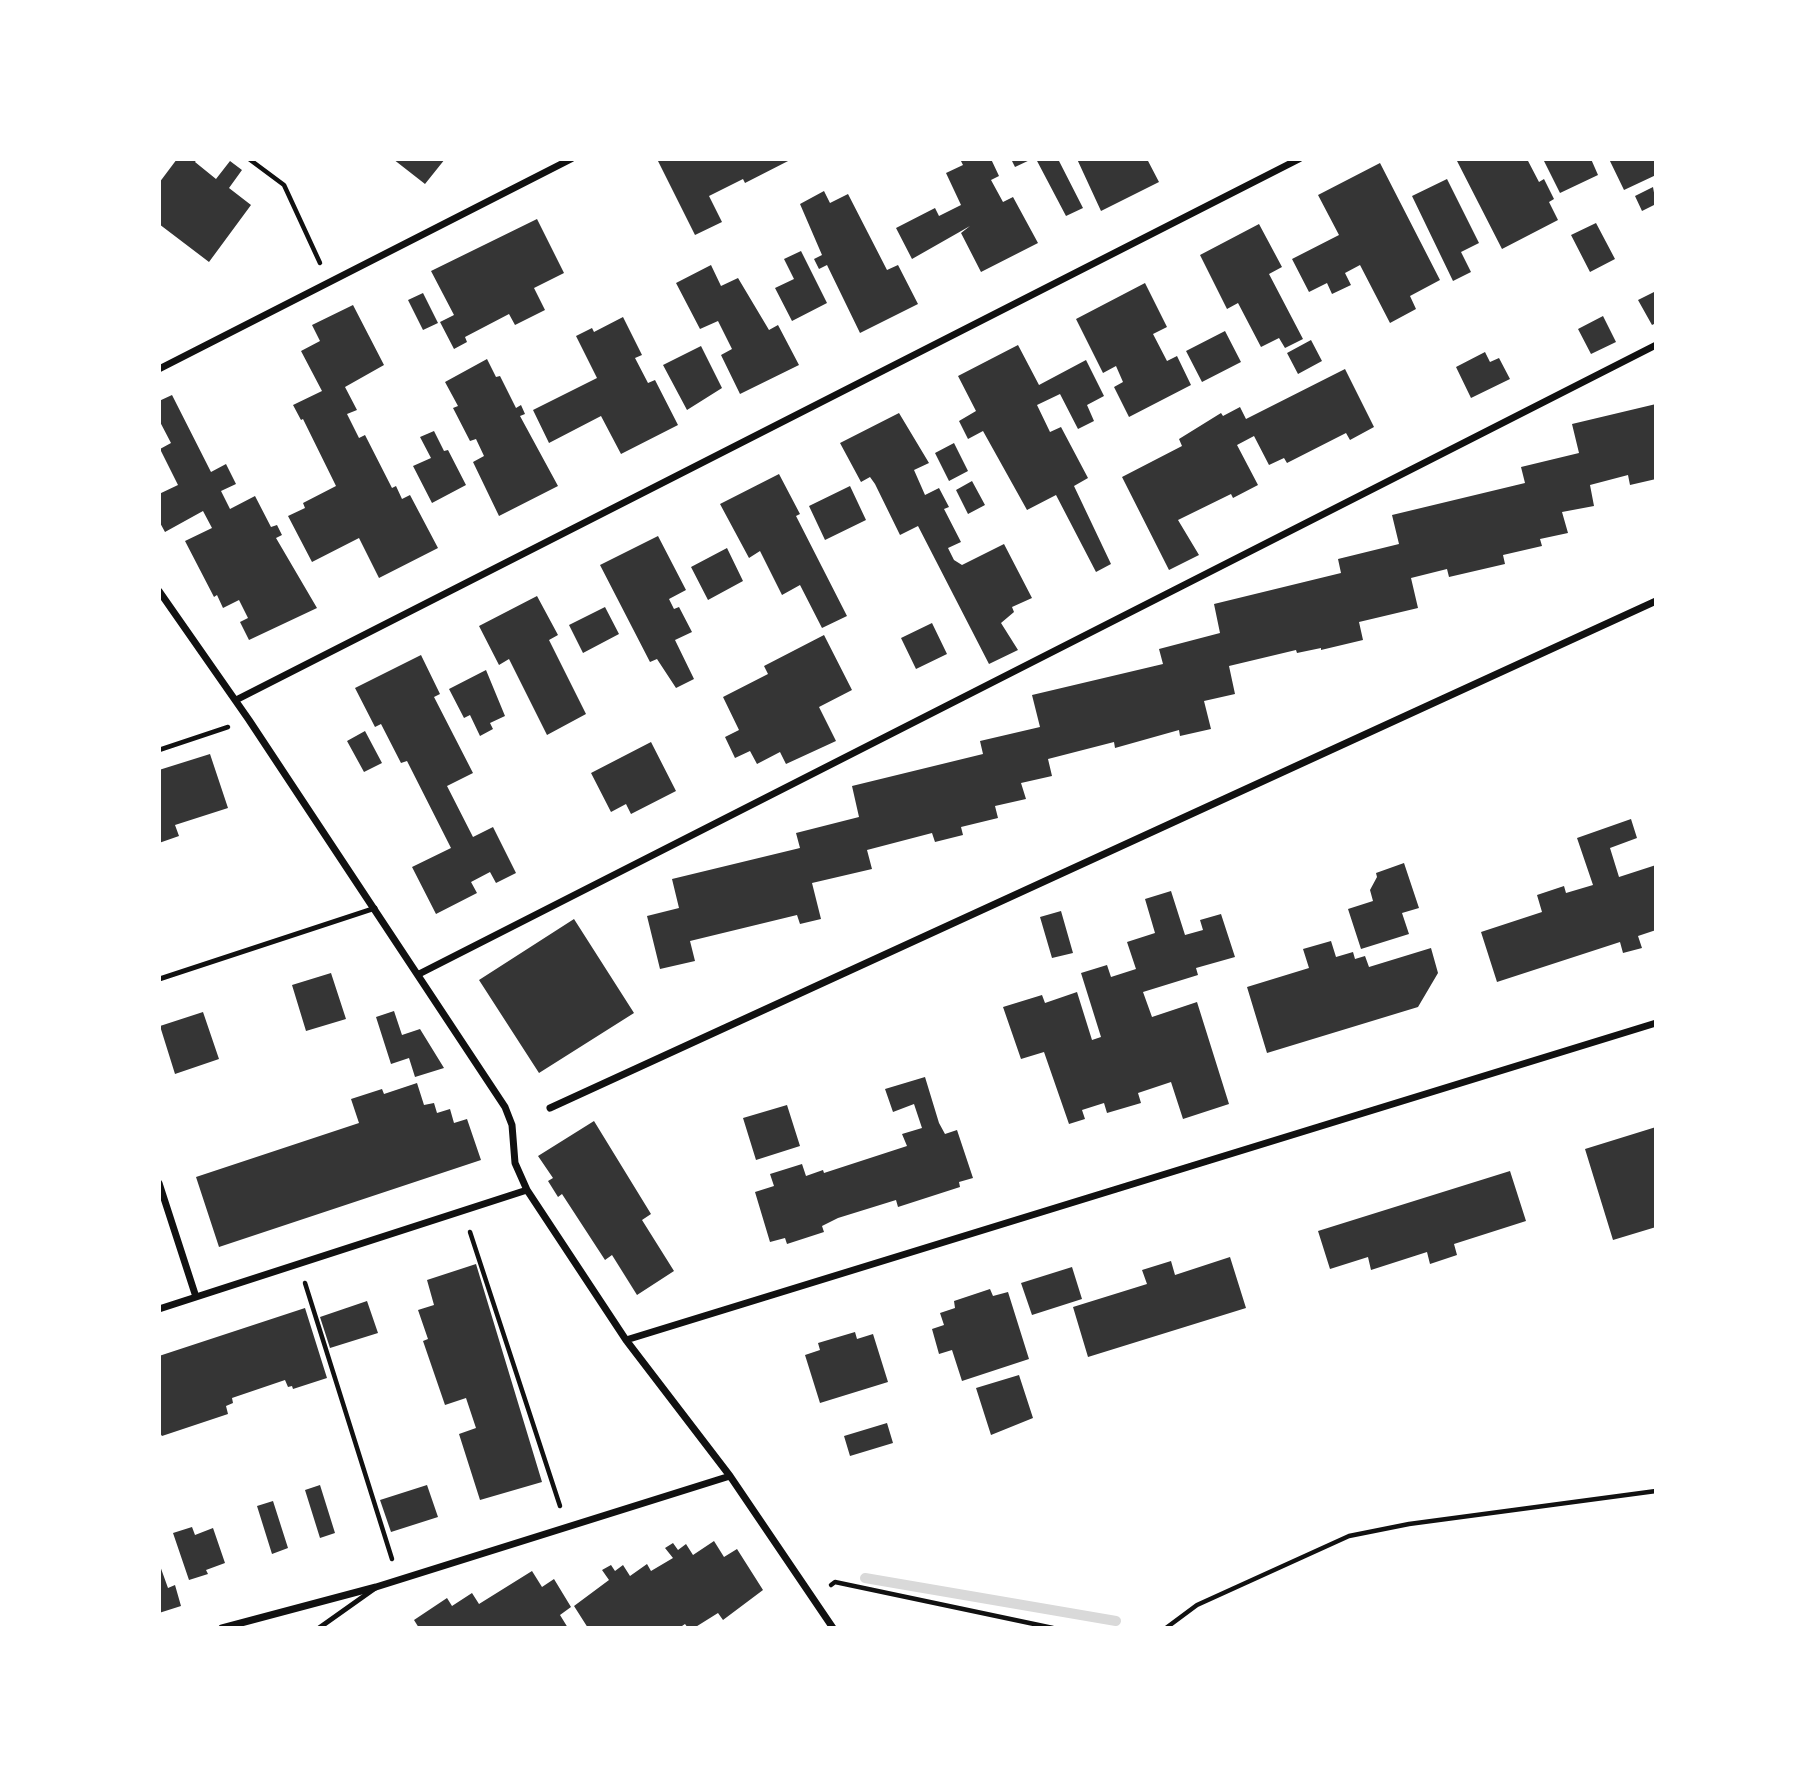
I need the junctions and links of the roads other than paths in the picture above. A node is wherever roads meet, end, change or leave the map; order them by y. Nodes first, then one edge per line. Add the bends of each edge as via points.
1 (571, 159) edge
2 (1300, 159) edge
3 (1656, 345) edge
4 (159, 369) edge
5 (159, 591) edge
6 (1656, 601) edge
7 (236, 700) junction
8 (375, 908) junction
9 (419, 974) junction
10 (159, 979) edge
11 (1656, 1023) edge
12 (550, 1108) dead end
13 (159, 1183) edge
14 (527, 1189) junction
15 (196, 1297) junction
16 (159, 1309) edge
17 (626, 1340) junction
18 (730, 1476) junction
19 (376, 1587) junction
20 (222, 1628) edge
21 (319, 1628) edge
22 (833, 1628) edge

1 - 4 street
2 - 7 street
3 - 9 street
5 - 7 street
6 - 12 street
7 - 8 street
8 - 9 street
8 - 10 lane
9 - 14 street via 505,1107 512,1125 515,1163
11 - 17 street
13 - 15 street
14 - 15 street
14 - 17 street
15 - 16 street
17 - 18 street
18 - 19 street
18 - 22 street
19 - 20 street
19 - 21 lane

